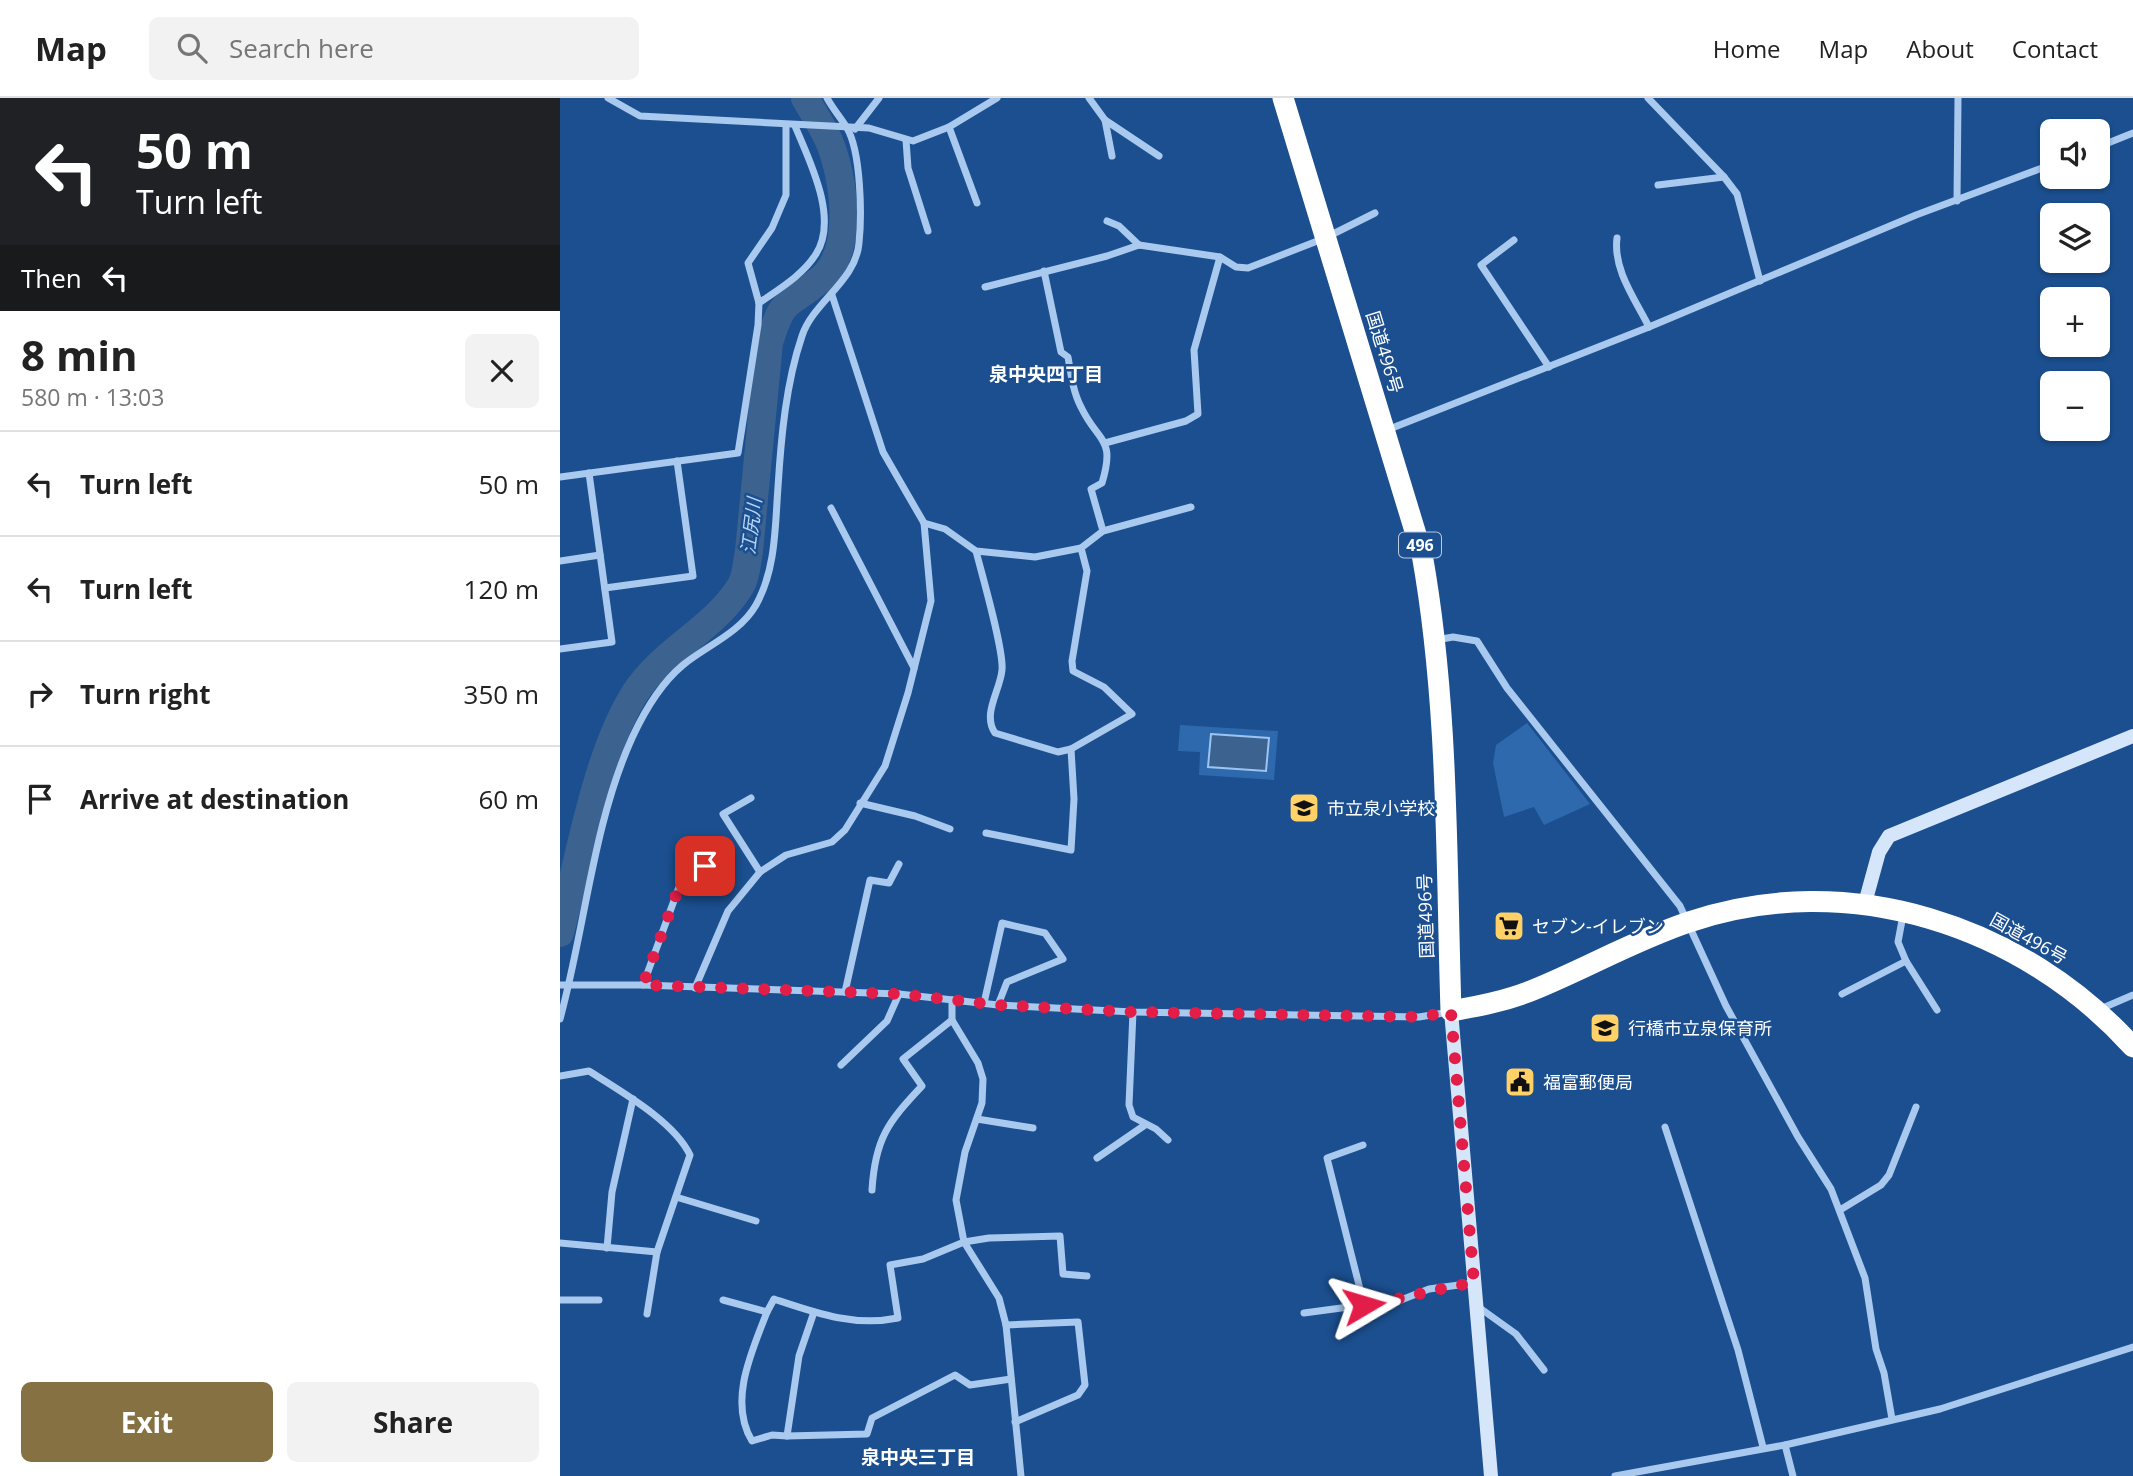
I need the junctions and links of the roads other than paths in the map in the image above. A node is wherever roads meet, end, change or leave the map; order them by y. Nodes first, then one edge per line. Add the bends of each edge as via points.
1 (608, 98) edge
2 (827, 98) edge
3 (879, 98) edge
4 (997, 98) edge
5 (1089, 98) edge
6 (1283, 98) edge
7 (1648, 98) edge
8 (1958, 98) edge
9 (1105, 120) junction
10 (786, 125) junction
11 (795, 126) junction
12 (949, 127) junction
13 (851, 129) junction
14 (2133, 133) edge
15 (906, 140) junction
16 (2110, 142) edge
17 (1112, 156) dead end
18 (1160, 156) dead end
19 (2040, 169) edge
20 (1724, 177) junction
21 (1658, 185) dead end
22 (1957, 201) junction
23 (977, 203) dead end
24 (1375, 213) dead end
25 (1107, 221) dead end
26 (928, 231) dead end
27 (1325, 238) junction
28 (1617, 238) dead end
29 (1514, 240) dead end
30 (1139, 245) junction
31 (1220, 257) junction
32 (1044, 271) junction
33 (1759, 281) junction
34 (985, 287) dead end
35 (832, 295) junction
36 (760, 303) junction
37 (1649, 327) junction
38 (1549, 367) junction
39 (1386, 431) junction
40 (1105, 443) junction
41 (677, 461) junction
42 (589, 473) junction
43 (560, 477) edge
44 (1191, 507) dead end
45 (831, 508) dead end
46 (924, 523) junction
47 (1103, 531) junction
48 (1081, 548) junction
49 (976, 551) junction
50 (600, 555) junction
51 (560, 561) edge
52 (605, 588) junction
53 (1436, 640) junction
54 (560, 649) edge
55 (914, 669) junction
56 (2133, 736) edge
57 (1071, 749) junction
58 (751, 798) dead end
59 (860, 803) junction
60 (950, 829) dead end
61 (986, 833) dead end
62 (899, 864) dead end
63 (705, 866) dead end
64 (760, 872) junction
65 (1865, 903) junction
66 (1903, 911) junction
67 (1688, 922) junction
68 (1906, 961) junction
69 (560, 985) edge
70 (569, 985) junction
71 (643, 985) junction
72 (695, 988) junction
73 (845, 992) junction
74 (1842, 993) dead end
75 (900, 994) junction
76 (2133, 995) edge
77 (952, 1000) junction
78 (984, 1003) junction
79 (998, 1005) junction
80 (1937, 1010) dead end
81 (2098, 1010) junction
82 (1133, 1012) junction
83 (1451, 1012) junction
84 (560, 1019) edge
85 (952, 1020) junction
86 (2133, 1046) edge
87 (841, 1065) dead end
88 (560, 1076) edge
89 (633, 1099) junction
90 (1916, 1107) dead end
91 (977, 1119) junction
92 (1145, 1125) junction
93 (1033, 1128) dead end
94 (1665, 1128) dead end
95 (1168, 1140) dead end
96 (1363, 1145) dead end
97 (1097, 1157) dead end
98 (872, 1190) dead end
99 (676, 1197) junction
100 (1840, 1210) junction
101 (756, 1221) dead end
102 (964, 1242) junction
103 (560, 1243) edge
104 (607, 1248) junction
105 (657, 1252) junction
106 (1087, 1276) dead end
107 (1474, 1283) junction
108 (560, 1300) edge
109 (599, 1300) dead end
110 (723, 1300) dead end
111 (1364, 1305) junction
112 (1476, 1305) junction
113 (767, 1312) junction
114 (814, 1312) junction
115 (1304, 1312) dead end
116 (647, 1314) dead end
117 (1006, 1325) junction
118 (2133, 1347) edge
119 (1544, 1370) dead end
120 (1011, 1379) junction
121 (1892, 1419) junction
122 (1015, 1422) junction
123 (788, 1436) junction
124 (1785, 1445) junction
125 (1763, 1447) junction
126 (1021, 1476) edge
127 (1491, 1476) edge
128 (1615, 1476) edge
129 (1793, 1476) edge

1 - 10 street via 640,116
2 - 13 street
3 - 13 street
4 - 12 street
5 - 9 street
6 - 27 highway, 国道496号 / 496
7 - 20 street
8 - 22 street
9 - 17 street
9 - 18 street
10 - 11 street
10 - 36 street via 786,195 772,228 748,262
11 - 13 street
11 - 36 street via 819,182 825,232 805,268
12 - 15 street via 925,139
12 - 23 street
13 - 15 street via 869,128
13 - 35 street via 862,199 859,247
14 - 16 street
15 - 26 street via 908,168
19 - 22 street
20 - 21 street
20 - 33 street via 1737,194
22 - 33 street
24 - 27 street
25 - 30 street
27 - 31 street via 1248,268
27 - 39 highway, 国道496号 / 496
28 - 37 street via 1615,254 1621,273
29 - 38 street via 1481,265
30 - 31 street
30 - 32 street
31 - 40 street via 1194,351 1198,414
32 - 34 street
32 - 40 street via 1061,352 1068,357 1081,407
33 - 37 street
35 - 46 street via 883,452
35 - 70 street via 801,337 786,409 775,535 765,584 754,608 734,629 683,665 665,684 631,739 613,786
36 - 41 street via 738,453
37 - 38 street
38 - 39 street
39 - 53 highway, 国道496号 / 496 via 1422,554
40 - 47 street via 1109,459 1102,483 1091,489
41 - 42 street
41 - 52 street via 693,576
42 - 43 street
42 - 50 street
44 - 47 street
45 - 55 street
46 - 49 street via 945,530
46 - 55 street via 931,601
47 - 48 street
48 - 49 street via 1035,557
48 - 57 street via 1087,571 1073,671 1104,687 1132,714
49 - 57 street via 1002,668 991,727 995,733 1058,752
50 - 51 street
50 - 52 street
52 - 54 street via 612,642
53 - 67 street via 1477,640 1507,688
53 - 83 highway, 国道496号 / 496 via 1442,696
55 - 59 street via 885,766
56 - 65 street via 1889,836 1879,852
57 - 61 street via 1071,850
58 - 64 street via 723,814
59 - 60 street
59 - 64 street via 845,830 832,842 786,855
62 - 73 street via 889,883 870,880
63 - 71 street via 679,887
64 - 72 street via 728,911
65 - 66 highway, 国道496号
65 - 67 highway, 国道496号 via 1783,903
66 - 68 street via 1898,942
66 - 81 highway, 国道496号 via 1997,943 2045,969
67 - 83 highway, 国道496号 via 1534,990
67 - 100 street via 1726,1006
68 - 74 street
68 - 80 street
69 - 70 street
70 - 71 street
70 - 84 street
71 - 72 street
72 - 73 street
73 - 75 street
75 - 77 street
75 - 87 street via 887,1021
76 - 81 street
77 - 78 street
77 - 85 street
78 - 79 street
78 - 79 street via 1002,923 1045,933 1063,959 1007,982
79 - 82 street
81 - 86 highway, 国道496号
82 - 83 street via 1419,1017
82 - 92 street via 1129,1105 1133,1117
83 - 107 street
85 - 91 street via 983,1079
85 - 98 street via 903,1059 922,1086 880,1136
88 - 89 street via 589,1071
89 - 99 street via 685,1144 690,1155
89 - 104 street via 611,1192
90 - 100 street via 1889,1175
91 - 93 street
91 - 102 street via 956,1200
92 - 95 street
92 - 97 street
94 - 125 street via 1738,1350
96 - 111 street via 1327,1158
99 - 101 street
99 - 105 street
100 - 121 street via 1865,1278
102 - 106 street via 1060,1236 1063,1274
102 - 114 street via 923,1259 890,1265 898,1318 854,1322
102 - 117 street via 999,1298
103 - 104 street
104 - 105 street
105 - 116 street
107 - 111 street
107 - 112 street
108 - 109 street
110 - 113 street
111 - 115 street
112 - 119 street via 1516,1334
112 - 127 street
113 - 114 street via 775,1299
113 - 123 street via 747,1357 744,1426 752,1441
114 - 123 street via 799,1356
117 - 120 street
117 - 122 street via 1078,1322 1085,1385 1078,1395
118 - 121 street via 1940,1409
120 - 122 street
120 - 123 street via 970,1385 955,1375 872,1418 867,1434
121 - 124 street
122 - 126 street
124 - 125 street
124 - 129 street
125 - 128 street

